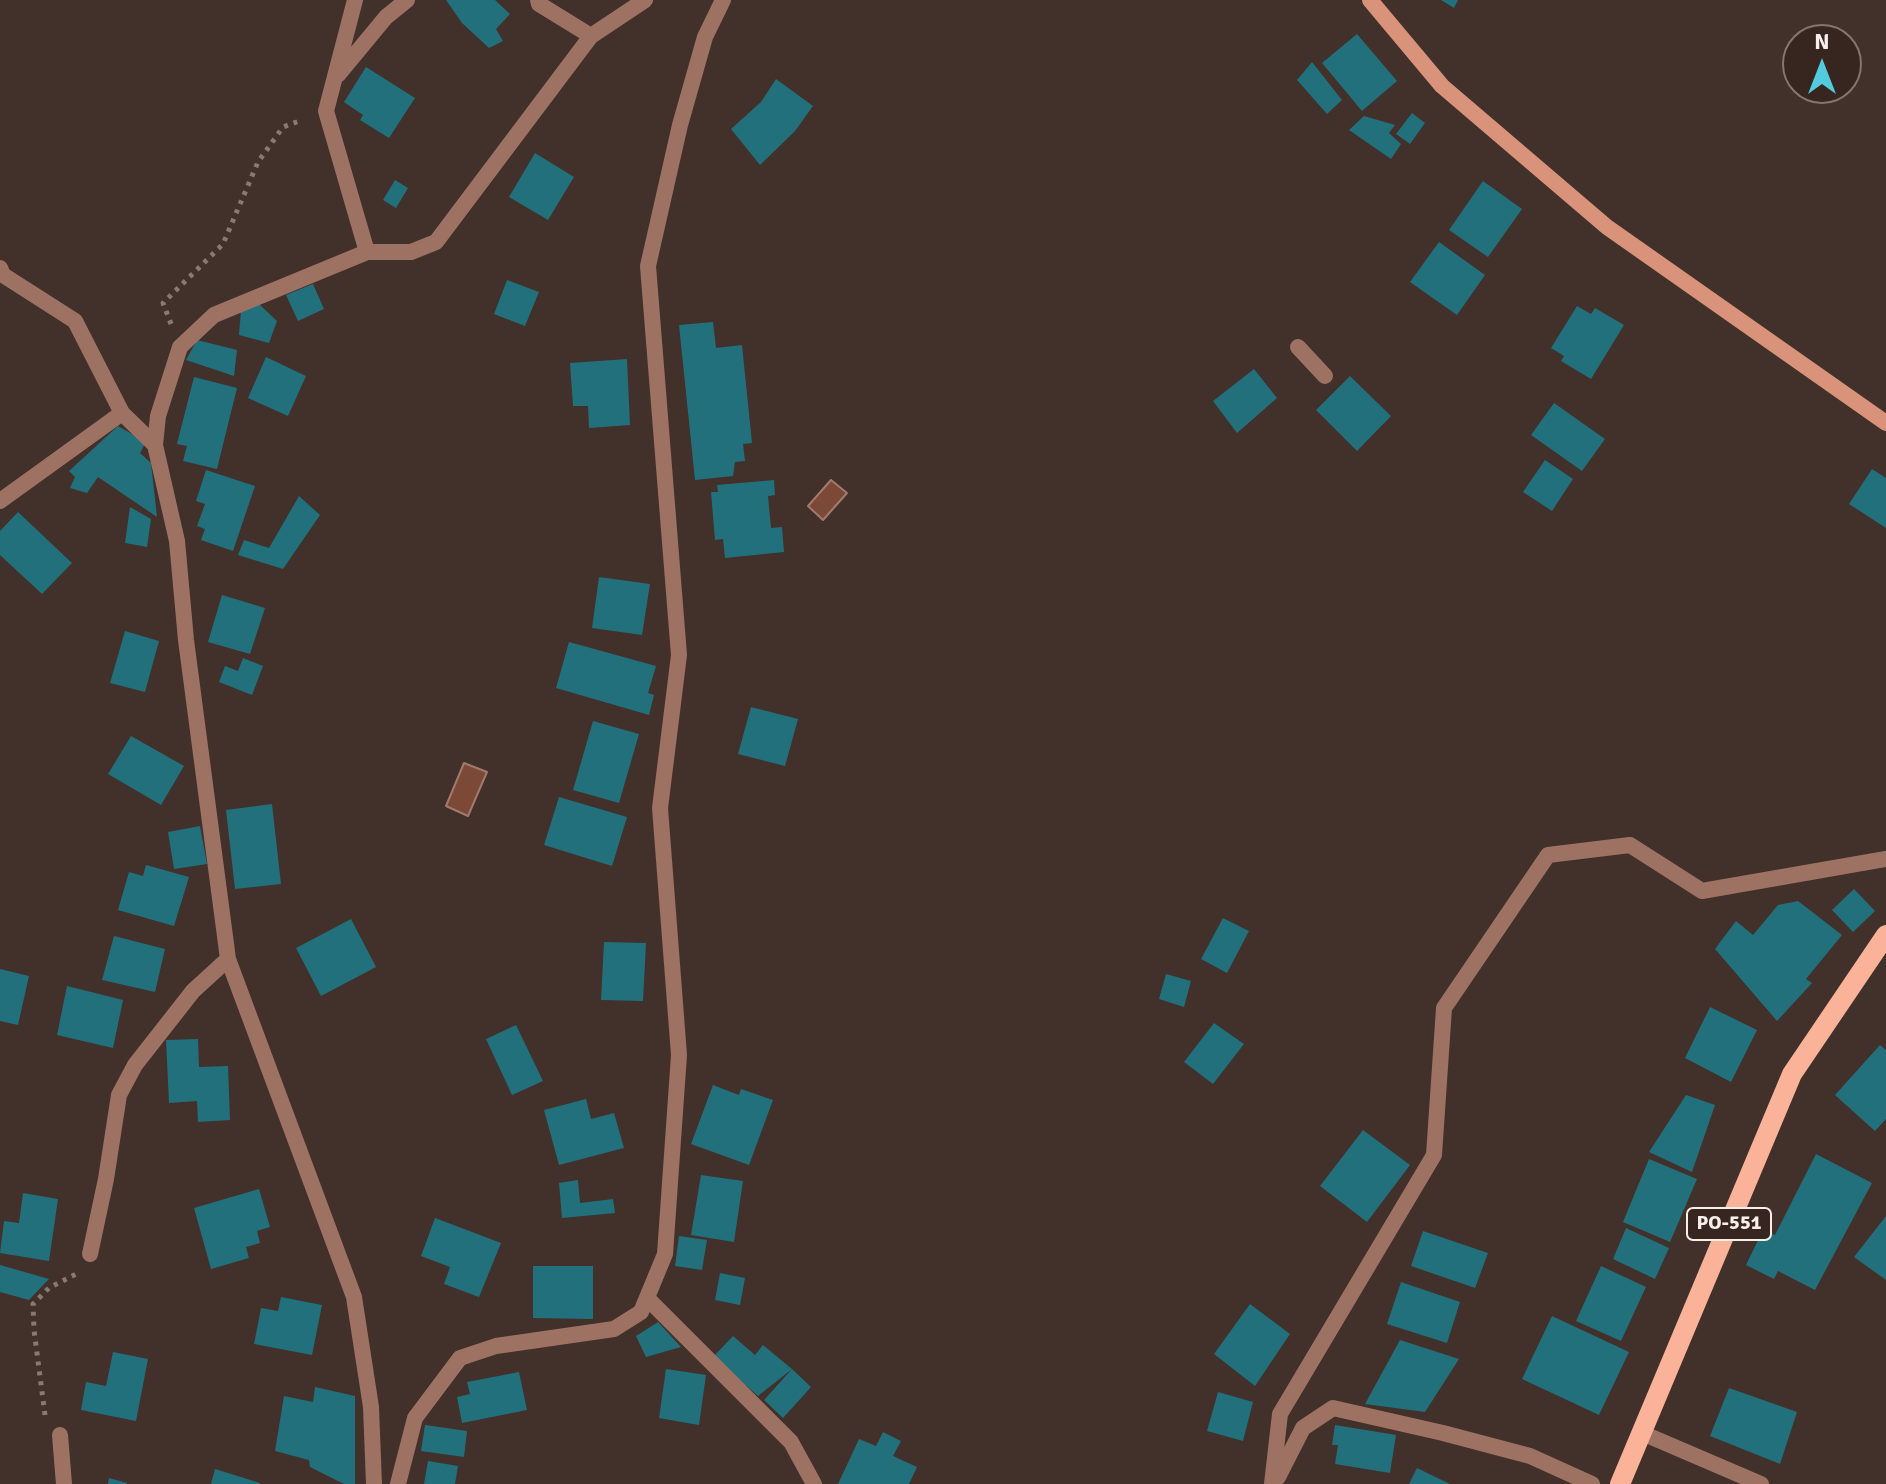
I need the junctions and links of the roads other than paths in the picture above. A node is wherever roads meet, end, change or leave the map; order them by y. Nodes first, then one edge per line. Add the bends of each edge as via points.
1 (355, 0) edge
2 (407, 0) edge
3 (538, 0) edge
4 (645, 0) edge
5 (723, 0) edge
6 (1370, 0) edge
7 (591, 36) junction
8 (335, 78) junction
9 (367, 252) junction
10 (0, 268) edge
11 (1298, 347) dead end
12 (1325, 376) dead end
13 (122, 413) junction
14 (1886, 423) edge
15 (155, 445) junction
16 (0, 501) edge
17 (1886, 859) edge
18 (1886, 935) edge
19 (228, 959) junction
20 (1886, 963) edge
21 (1860, 976) junction
22 (90, 1254) road end
23 (648, 1299) junction
24 (1642, 1433) junction
25 (60, 1435) road end
26 (64, 1484) edge
27 (374, 1484) edge
28 (398, 1484) edge
29 (814, 1484) edge
30 (1273, 1484) edge
31 (1592, 1484) edge
32 (1620, 1484) edge
33 (1761, 1484) edge

1 - 8 street
2 - 8 street
3 - 7 street
4 - 7 street
5 - 23 street via 680,125 648,266 679,655 660,808 679,1055 665,1254
6 - 14 street via 1442,86 1607,227
7 - 9 street via 436,242 411,252
8 - 9 street via 326,111
9 - 15 street via 214,315 180,347 158,416
10 - 13 street via 75,321
11 - 12 street
13 - 15 street
13 - 16 street
15 - 19 street via 177,541
17 - 30 street via 1702,891 1630,845 1548,855 1444,1008 1434,1155 1280,1414
18 - 21 main road, PO-551
19 - 22 street via 193,991 135,1065 119,1095
19 - 27 street via 354,1297 371,1407
20 - 21 main road, PO-551
21 - 24 main road, PO-551 via 1792,1074
23 - 28 street via 641,1312 614,1329 496,1346 460,1358 415,1418
23 - 29 street via 791,1442
24 - 32 main road, PO-551
24 - 33 street
25 - 26 street
30 - 31 street via 1303,1428 1333,1408 1530,1456

